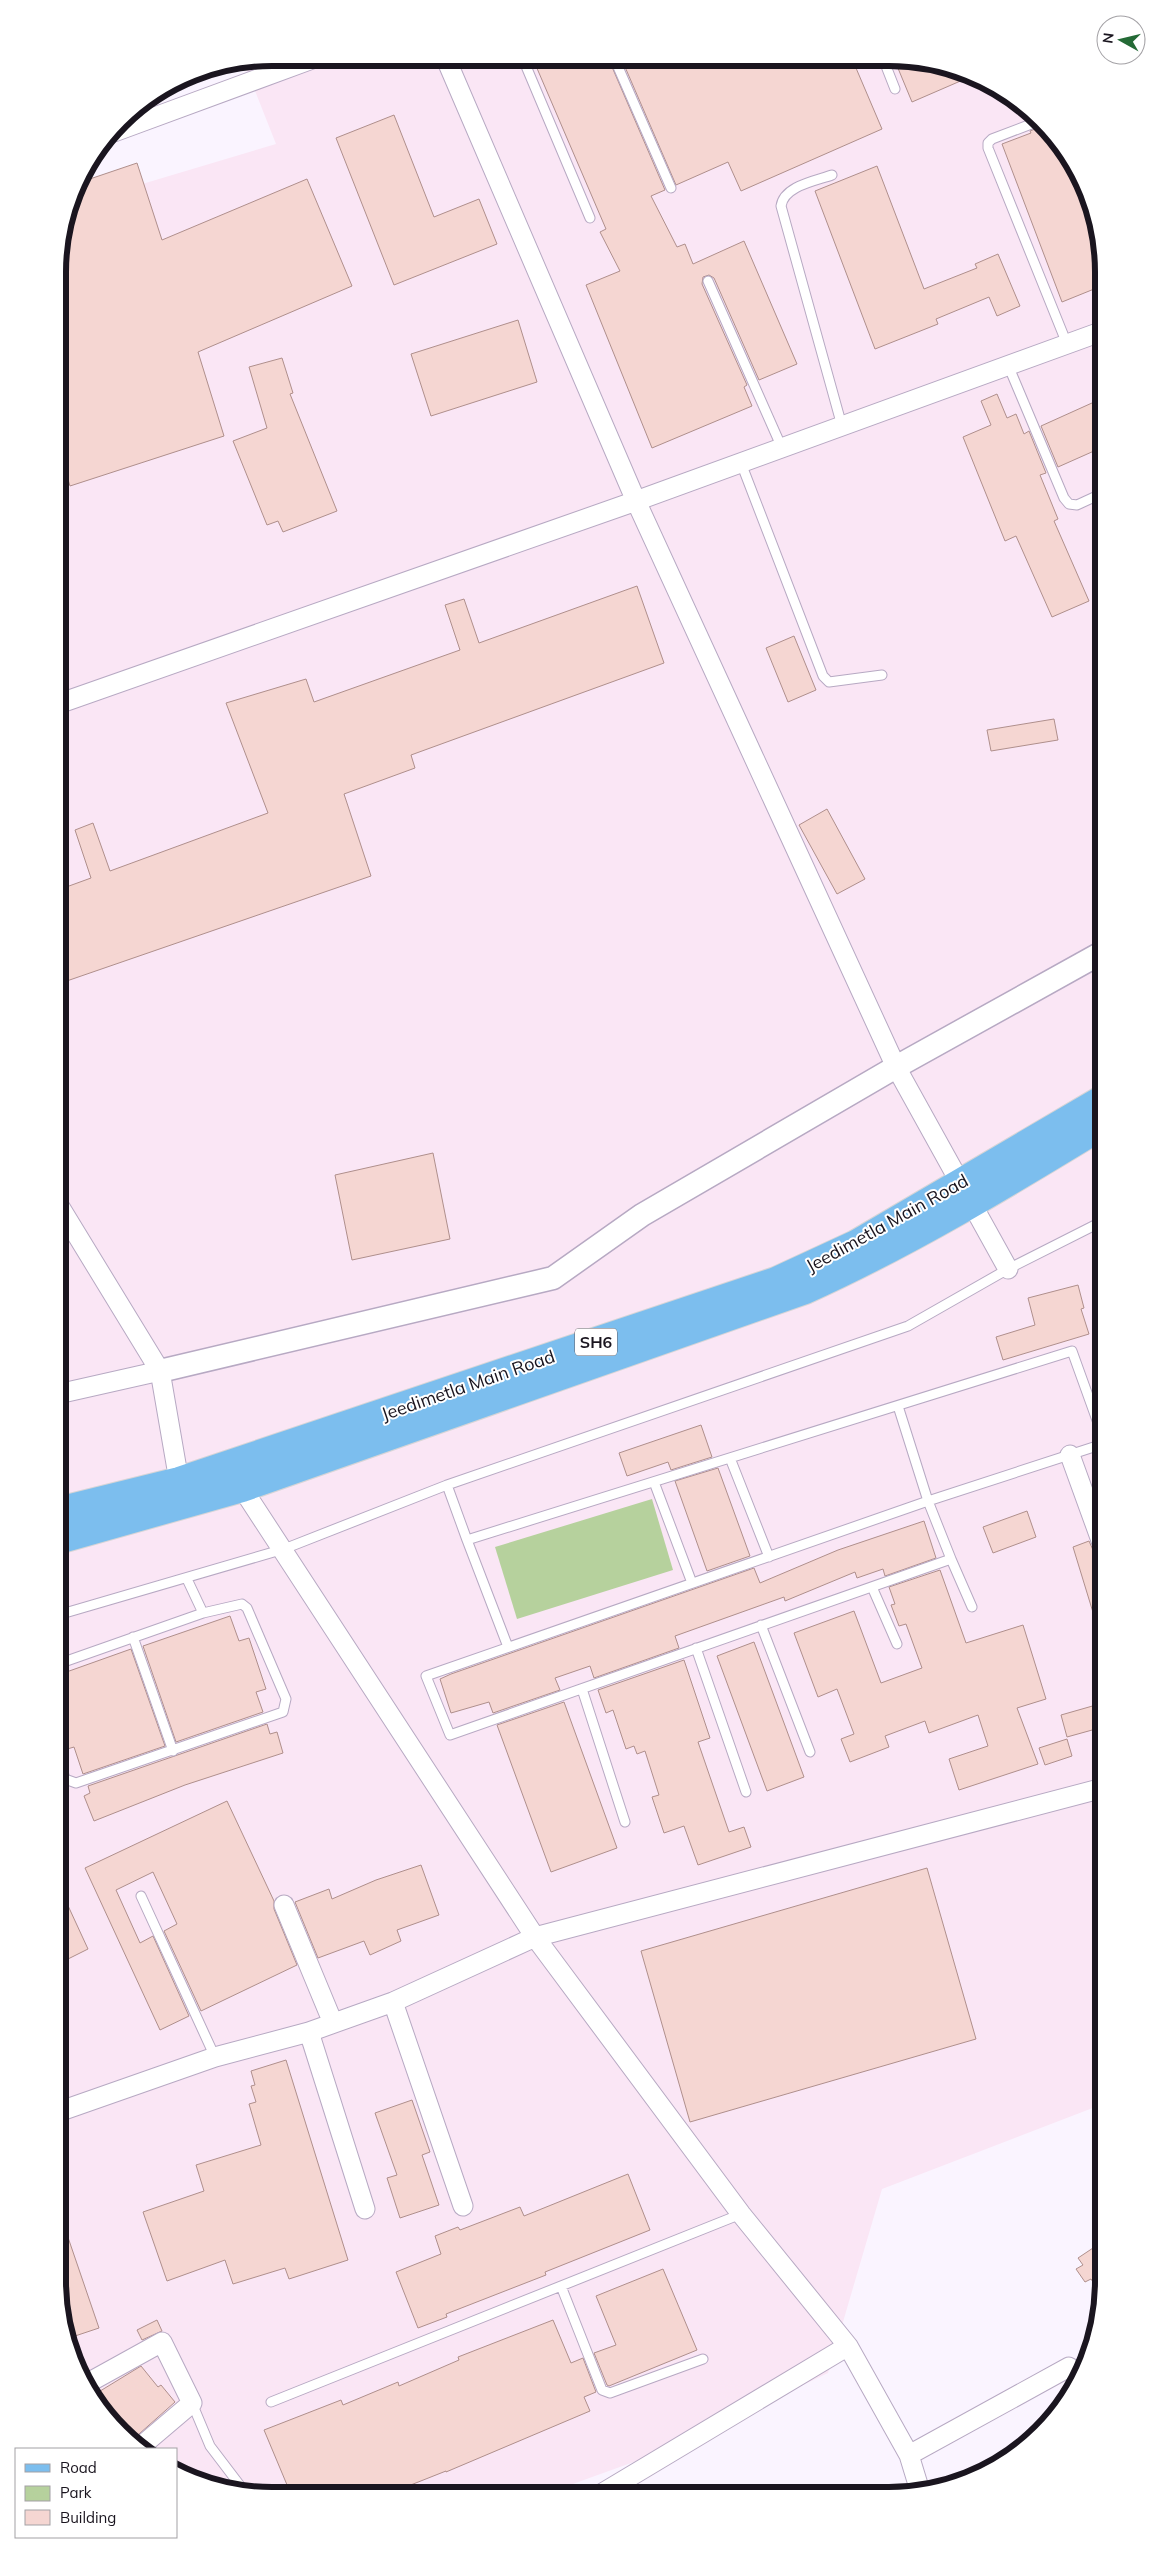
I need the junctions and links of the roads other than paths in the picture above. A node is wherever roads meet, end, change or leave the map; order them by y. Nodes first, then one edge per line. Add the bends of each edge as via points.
1 (293, 66) edge
2 (449, 66) edge
3 (526, 66) edge
4 (618, 66) edge
5 (886, 66) edge
6 (895, 89) dead end
7 (1032, 124) edge
8 (124, 128) edge
9 (832, 175) dead end
10 (670, 188) dead end
11 (590, 218) dead end
12 (708, 281) dead end
13 (1095, 334) edge
14 (1067, 344) junction
15 (1008, 365) junction
16 (842, 426) junction
17 (782, 448) junction
18 (741, 463) junction
19 (1095, 497) edge
20 (636, 501) junction
21 (882, 676) dead end
22 (66, 701) edge
23 (1095, 956) edge
24 (896, 1067) junction
25 (1095, 1105) edge
26 (1095, 1129) edge
27 (967, 1194) junction
28 (66, 1217) edge
29 (1095, 1225) edge
30 (1008, 1269) junction
31 (160, 1371) junction
32 (66, 1392) edge
33 (898, 1406) junction
34 (1095, 1415) edge
35 (1095, 1447) edge
36 (1070, 1455) junction
37 (730, 1458) junction
38 (179, 1481) junction
39 (654, 1482) junction
40 (448, 1486) junction
41 (242, 1488) junction
42 (928, 1501) junction
43 (66, 1509) edge
44 (1095, 1524) edge
45 (66, 1538) edge
46 (467, 1540) junction
47 (284, 1549) junction
48 (769, 1557) junction
49 (951, 1559) junction
50 (187, 1579) junction
51 (692, 1584) junction
52 (872, 1586) junction
53 (972, 1607) dead end
54 (66, 1613) edge
55 (203, 1613) junction
56 (761, 1626) junction
57 (133, 1637) junction
58 (898, 1644) dead end
59 (508, 1647) junction
60 (696, 1648) junction
61 (66, 1661) edge
62 (582, 1689) junction
63 (173, 1750) junction
64 (810, 1752) dead end
65 (66, 1779) edge
66 (1095, 1790) edge
67 (746, 1792) dead end
68 (625, 1822) dead end
69 (140, 1896) dead end
70 (284, 1905) dead end
71 (535, 1937) junction
72 (393, 2002) junction
73 (333, 2023) junction
74 (308, 2032) junction
75 (215, 2057) junction
76 (66, 2109) edge
77 (464, 2206) dead end
78 (365, 2209) dead end
79 (741, 2214) junction
80 (561, 2286) junction
81 (848, 2346) junction
82 (703, 2359) dead end
83 (1069, 2367) dead end
84 (92, 2381) edge
85 (271, 2402) dead end
86 (192, 2403) junction
87 (145, 2443) edge
88 (908, 2455) junction
89 (239, 2484) edge
90 (918, 2485) edge
91 (613, 2487) edge

1 - 8 street
2 - 20 street
3 - 11 lane
4 - 10 lane
5 - 6 lane
7 - 14 lane via 992,140 988,148
9 - 16 lane via 789,191 780,206
12 - 17 lane
13 - 14 street
14 - 15 street
15 - 16 street
15 - 19 lane via 1064,498 1069,504 1076,505
16 - 17 street
17 - 18 street
18 - 20 street
18 - 21 lane via 823,676 829,682
20 - 22 street
20 - 24 street
23 - 24 street
24 - 27 street
24 - 31 street via 642,1215 553,1278
25 - 27 main road, Jeedimetla Main Road / SH6
26 - 27 main road, Jeedimetla Main Road / SH6
27 - 30 street
27 - 38 main road, Jeedimetla Main Road / SH6 via 776,1282
27 - 41 main road, Jeedimetla Main Road / SH6 via 866,1262 787,1297
28 - 31 street
29 - 30 lane
30 - 40 lane via 908,1326
31 - 32 street
31 - 38 street
33 - 34 lane via 1072,1351
33 - 37 lane
33 - 42 lane
35 - 36 lane
36 - 42 lane
36 - 44 street
37 - 39 lane
37 - 48 lane
38 - 43 main road, Jeedimetla Main Road / SH6
39 - 46 lane
39 - 51 lane
40 - 46 lane
40 - 47 lane
41 - 45 main road, Jeedimetla Main Road / SH6
41 - 47 street
42 - 48 lane
42 - 49 lane
46 - 59 lane
47 - 50 lane
47 - 71 street
48 - 51 lane
49 - 52 lane
49 - 53 lane
50 - 54 lane
50 - 55 lane
51 - 59 lane
52 - 56 lane
52 - 58 lane
55 - 57 lane
55 - 63 lane via 236,1604 247,1608 286,1699 285,1708 283,1712
56 - 60 lane
56 - 64 lane
57 - 61 lane
57 - 63 lane
59 - 62 lane via 426,1676 450,1734
60 - 62 lane
60 - 67 lane
62 - 68 lane
63 - 65 lane via 76,1783
66 - 71 street
69 - 75 lane
70 - 73 street
71 - 72 street
71 - 79 street
72 - 73 street
72 - 77 street
73 - 74 street
74 - 75 street
74 - 78 street
75 - 76 street
79 - 80 lane
79 - 81 street
80 - 82 lane via 602,2390 610,2394
80 - 85 lane
81 - 88 street
81 - 91 street
83 - 88 street
84 - 86 street via 162,2342
86 - 87 street
86 - 89 lane via 210,2446
88 - 90 street

